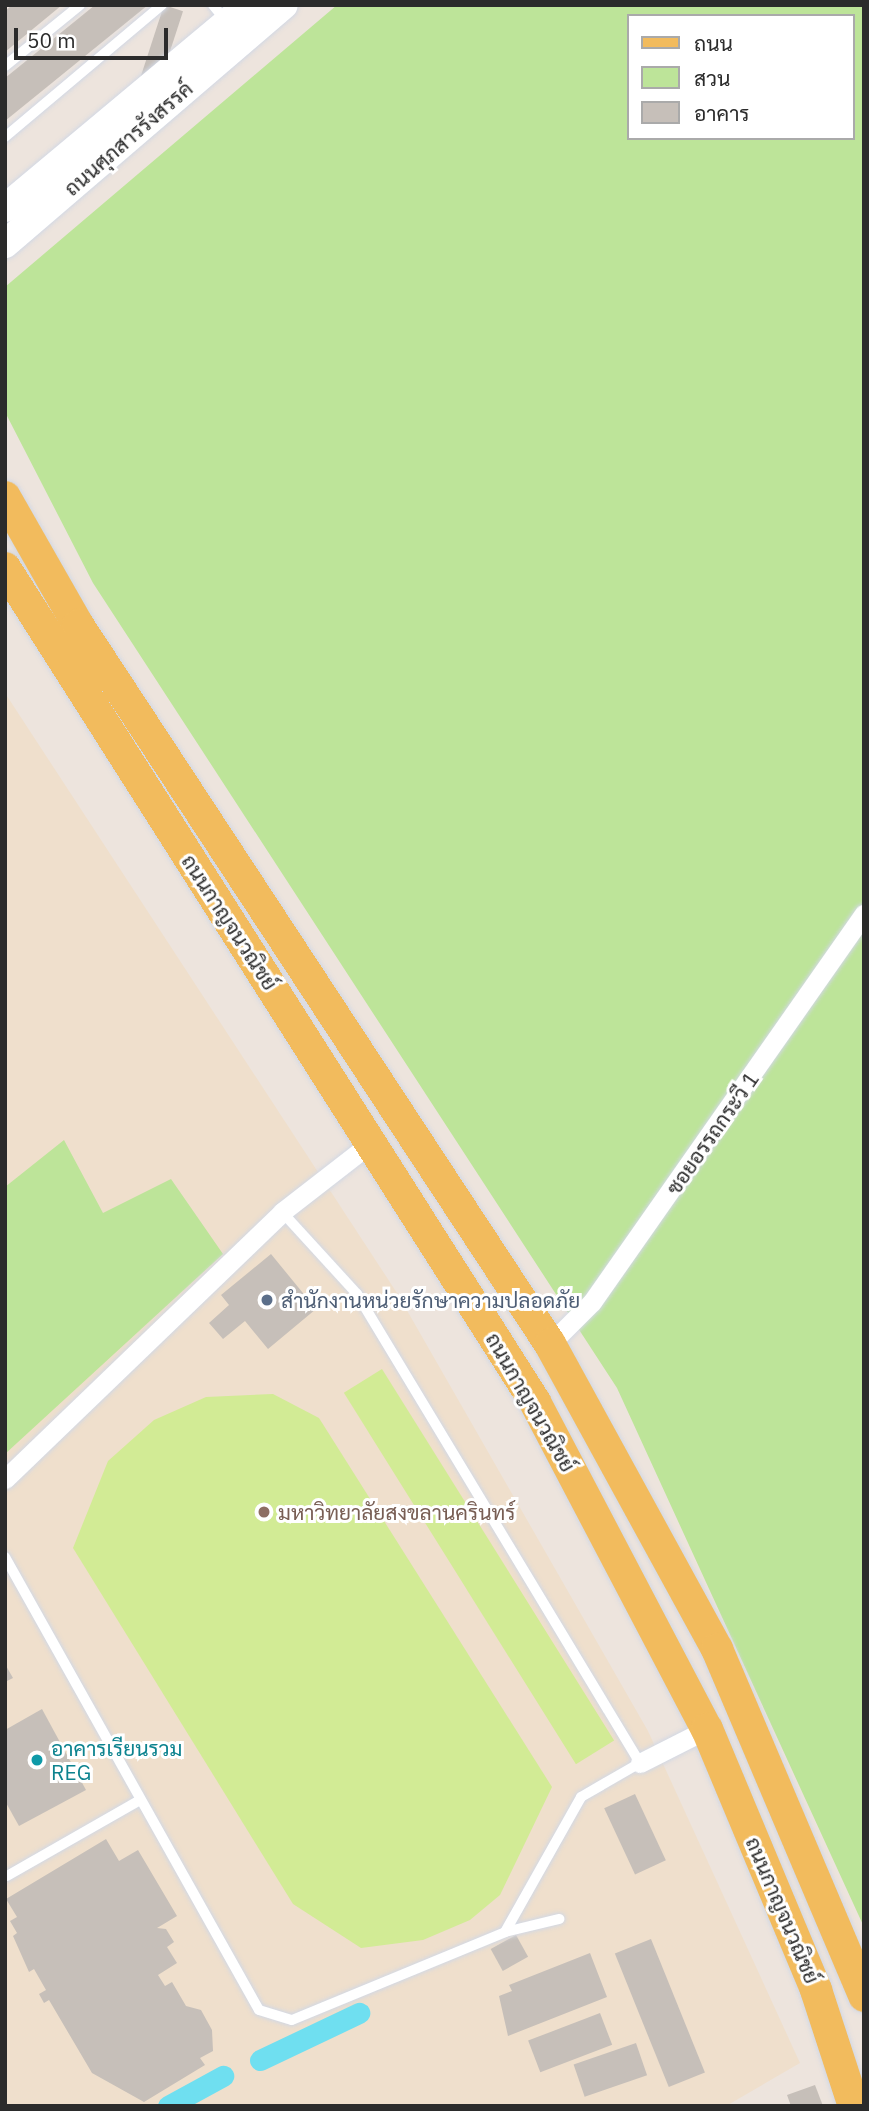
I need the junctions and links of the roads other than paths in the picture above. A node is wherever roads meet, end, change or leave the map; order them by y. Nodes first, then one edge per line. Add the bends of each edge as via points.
1 (80, 5) edge
2 (162, 5) edge
3 (284, 5) edge
4 (230, 11) edge
5 (5, 66) edge
6 (5, 137) edge
7 (5, 208) edge
8 (5, 244) edge
9 (5, 497) edge
10 (5, 568) edge
11 (864, 914) edge
12 (402, 1118) junction
13 (372, 1142) junction
14 (282, 1212) junction
15 (550, 1344) junction
16 (5, 1479) edge
17 (5, 1557) edge
18 (707, 1729) junction
19 (640, 1763) junction
20 (140, 1800) junction
21 (6, 1876) edge
22 (559, 1919) dead end
23 (505, 1932) junction
24 (861, 1981) edge
25 (855, 2106) edge

1 - 5 lane
2 - 6 lane
3 - 8 street, ถนนศุภสารรังสรรค์
4 - 7 street, ถนนศุภสารรังสรรค์
9 - 12 main road, ถนนกาญจนวณิชย์ via 78,625
10 - 13 main road, ถนนกาญจนวณิชย์
11 - 15 street, ซอยอรรถกระวี 1 via 592,1302
12 - 13 main road
12 - 15 main road, ถนนกาญจนวณิชย์
13 - 14 street
13 - 18 main road, ถนนกาญจนวณิชย์ via 535,1402
14 - 16 street
14 - 19 lane via 357,1294
15 - 24 main road, ถนนกาญจนวณิชย์ via 718,1649
17 - 20 lane
18 - 19 street
18 - 25 main road, ถนนกาญจนวณิชย์ via 816,1990
19 - 23 lane via 582,1797
20 - 21 lane
20 - 23 lane via 259,2010 292,2020
22 - 23 lane

